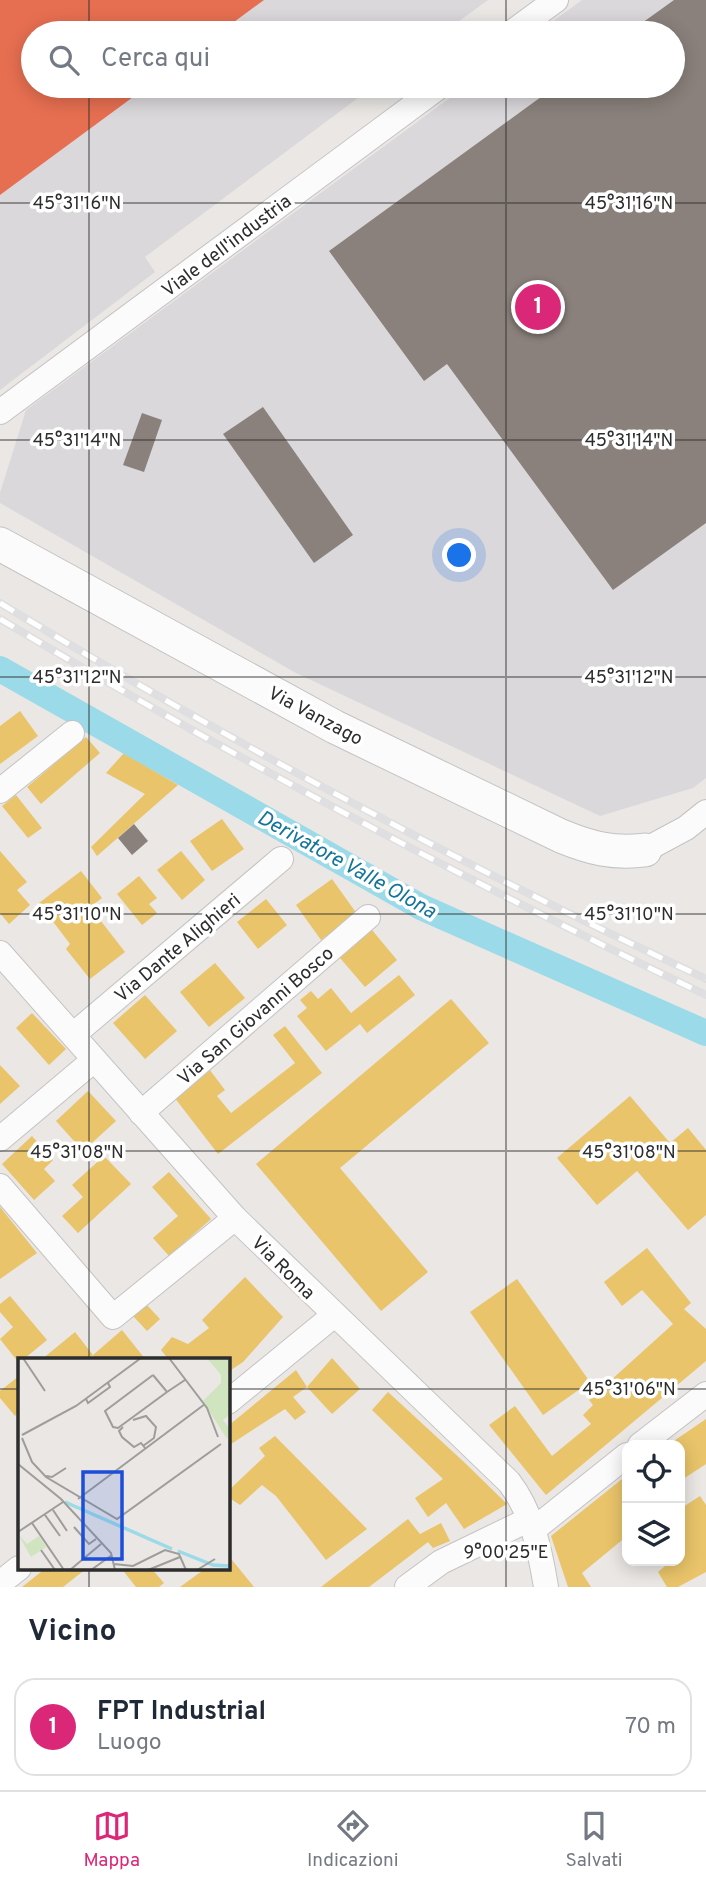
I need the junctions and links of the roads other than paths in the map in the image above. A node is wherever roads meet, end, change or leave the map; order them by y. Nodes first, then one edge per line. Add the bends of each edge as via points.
1 (556, 0) edge
2 (527, 21) edge
3 (424, 98) edge
4 (6, 408) edge
5 (0, 432) edge
6 (0, 544) edge
7 (72, 733) dead end
8 (0, 791) edge
9 (706, 812) edge
10 (645, 849) joint
11 (281, 859) dead end
12 (368, 917) dead end
13 (0, 953) edge
14 (73, 1035) junction
15 (94, 1060) junction
16 (141, 1112) junction
17 (0, 1139) edge
18 (0, 1186) edge
19 (235, 1217) junction
20 (333, 1316) junction
21 (706, 1394) edge
22 (229, 1401) edge
23 (646, 1440) edge
24 (622, 1459) edge
25 (531, 1524) junction
26 (18, 1569) edge
27 (0, 1583) edge
28 (407, 1587) edge
29 (546, 1587) edge

1 - 2 street
3 - 4 street, Viale dell'industria
4 - 5 street, Viale dell'industria
6 - 10 street, Via Vanzago via 335,727 549,830 594,849
7 - 8 street
9 - 10 street
11 - 14 street, Via Dante Alighieri
12 - 16 street, Via San Giovanni Bosco
13 - 14 street, Via Roma
14 - 15 street, Via Roma
15 - 16 street, Via Roma
15 - 17 street
16 - 19 street, Via Roma
18 - 19 street via 113,1317
19 - 20 street, Via Roma
20 - 22 street
20 - 25 street, Via Roma via 509,1482
21 - 23 street
24 - 25 street
25 - 28 street via 441,1562
25 - 29 street, Via Roma
26 - 27 street

